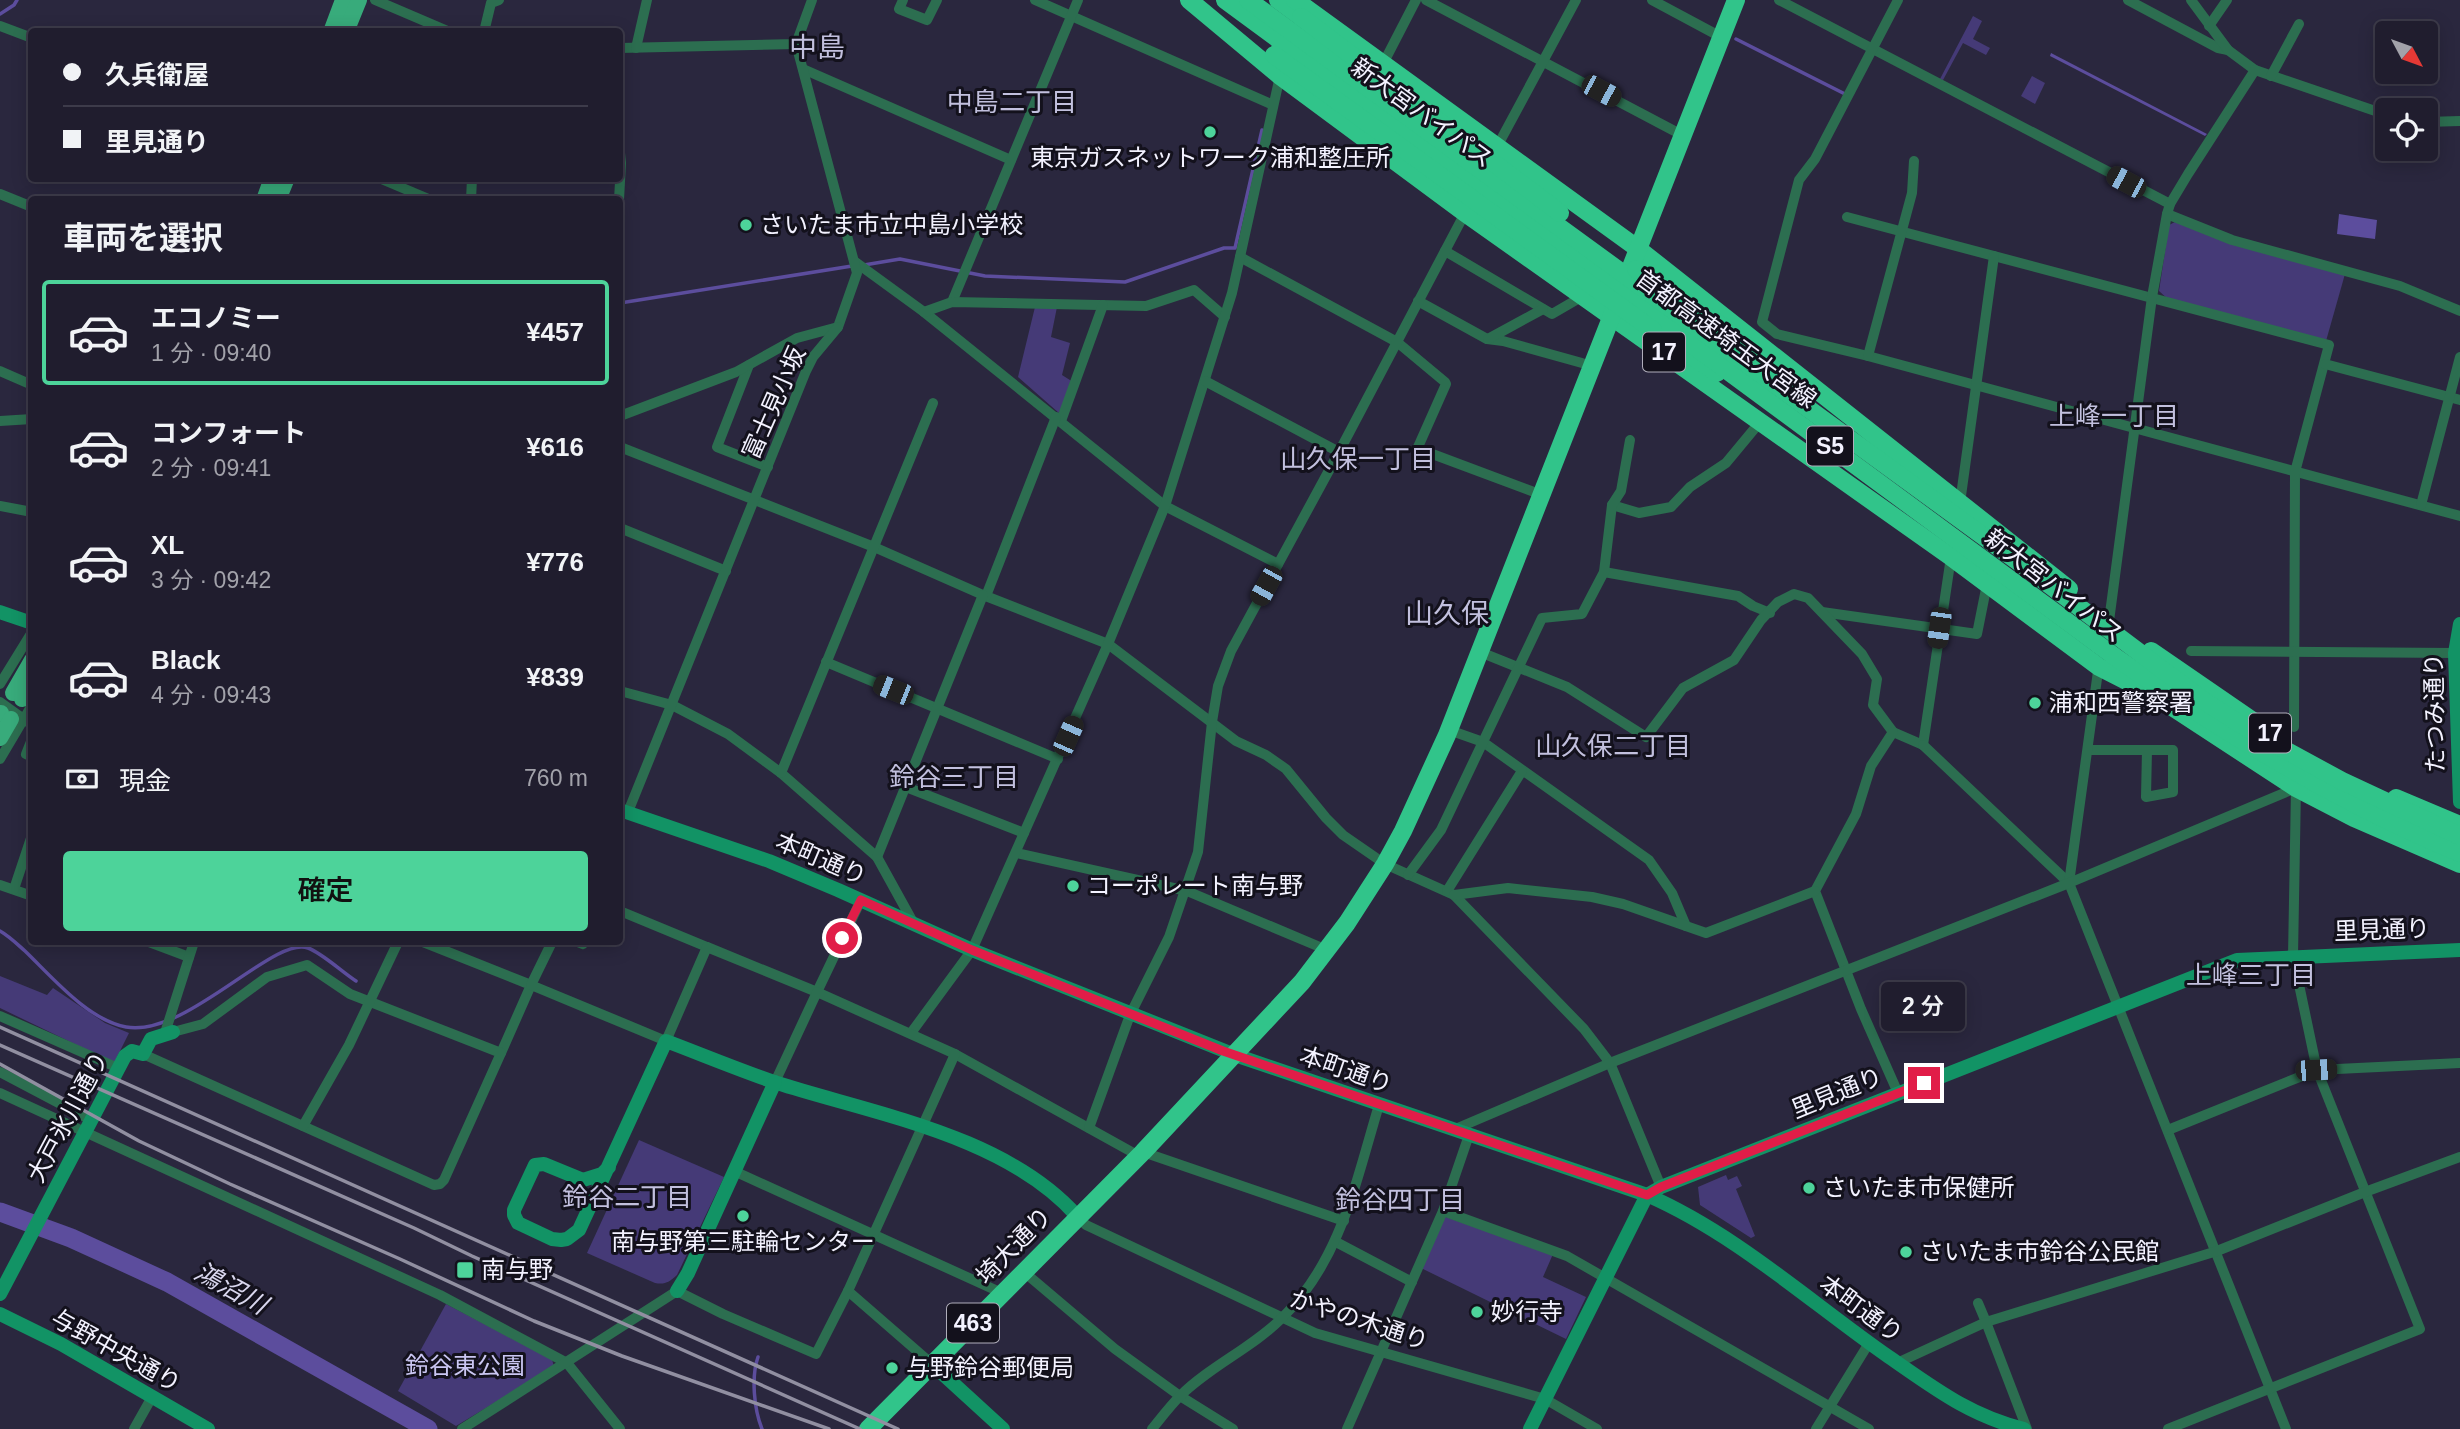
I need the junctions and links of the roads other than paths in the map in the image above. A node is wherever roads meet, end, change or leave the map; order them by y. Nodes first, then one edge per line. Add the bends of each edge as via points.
1 (344, 0) edge
2 (359, 0) edge
3 (375, 0) edge
4 (499, 0) edge
5 (647, 0) edge
6 (812, 0) edge
7 (903, 0) edge
8 (937, 0) edge
9 (1035, 0) edge
10 (1078, 0) edge
11 (1189, 0) edge
12 (1196, 0) edge
13 (1223, 0) edge
14 (1251, 0) edge
15 (1278, 0) edge
16 (1416, 0) edge
17 (1426, 0) edge
18 (1576, 0) edge
19 (1652, 0) edge
20 (1736, 0) edge
21 (1779, 0) edge
22 (1898, 0) edge
23 (2128, 0) edge
24 (2191, 0) edge
25 (2227, 0) edge
26 (1298, 5) edge
27 (1071, 16) junction
28 (2299, 24) dead end
29 (0, 26) edge
30 (2209, 26) junction
31 (333, 28) edge
32 (348, 28) edge
33 (441, 28) edge
34 (485, 28) edge
35 (28, 36) edge
36 (1721, 37) junction
37 (796, 44) junction
38 (623, 48) edge
39 (636, 48) junction
40 (1872, 49) junction
41 (2228, 50) junction
42 (1543, 61) junction
43 (1384, 62) junction
44 (803, 69) junction
45 (2255, 70) junction
46 (1280, 76) junction
47 (2271, 76) junction
48 (1273, 105) junction
49 (2375, 111) edge
50 (2460, 121) edge
51 (2438, 122) edge
52 (1682, 135) junction
53 (1498, 145) junction
54 (1011, 160) junction
55 (1914, 161) dead end
56 (388, 182) edge
57 (0, 194) edge
58 (422, 196) edge
59 (28, 205) edge
60 (2168, 209) junction
61 (1465, 213) junction
62 (1847, 217) dead end
63 (1902, 231) junction
64 (1637, 248) junction
65 (1445, 251) junction
66 (1994, 256) junction
67 (1240, 257) junction
68 (854, 261) junction
69 (1583, 295) junction
70 (2152, 297) junction
71 (1418, 301) junction
72 (953, 302) junction
73 (1103, 305) junction
74 (1543, 309) junction
75 (2460, 311) edge
76 (924, 312) junction
77 (1611, 315) junction
78 (1225, 317) junction
79 (838, 327) junction
80 (1488, 339) junction
81 (1397, 342) junction
82 (1868, 356) junction
83 (2460, 357) edge
84 (1581, 363) dead end
85 (2325, 364) junction
86 (749, 365) junction
87 (0, 372) edge
88 (1205, 381) junction
89 (28, 383) edge
90 (1975, 386) junction
91 (2448, 397) junction
92 (2460, 400) edge
93 (933, 403) dead end
94 (1786, 413) junction
95 (623, 415) edge
96 (28, 419) edge
97 (1059, 419) junction
98 (0, 421) edge
99 (1760, 422) junction
100 (2133, 428) junction
101 (1630, 440) dead end
102 (623, 448) edge
103 (1339, 452) junction
104 (768, 467) junction
105 (2295, 472) junction
106 (1542, 495) junction
107 (755, 500) junction
108 (1960, 503) junction
109 (1612, 505) junction
110 (2421, 505) junction
111 (0, 506) edge
112 (1165, 506) junction
113 (28, 511) edge
114 (2460, 516) edge
115 (623, 529) edge
116 (874, 547) junction
117 (1951, 557) junction
118 (1278, 564) junction
119 (726, 571) junction
120 (1604, 572) junction
121 (2035, 574) junction
122 (1987, 584) junction
123 (984, 595) junction
124 (0, 612) edge
125 (1770, 612) junction
126 (1822, 612) junction
127 (2103, 616) junction
128 (28, 622) edge
129 (2460, 624) edge
130 (1939, 628) junction
131 (1108, 644) junction
132 (28, 646) edge
133 (2191, 651) dead end
134 (2294, 651) junction
135 (1480, 652) junction
136 (2457, 654) edge
137 (2097, 658) junction
138 (826, 662) junction
139 (1518, 667) junction
140 (28, 668) edge
141 (28, 686) edge
142 (623, 692) edge
143 (13, 697) edge
144 (672, 705) junction
145 (937, 708) junction
146 (13, 718) edge
147 (1212, 722) junction
148 (2294, 727) dead end
149 (1449, 730) junction
150 (1892, 732) junction
151 (0, 738) edge
152 (1483, 741) junction
153 (1923, 746) junction
154 (2088, 750) junction
155 (2147, 750) junction
156 (0, 759) edge
157 (1058, 759) junction
158 (1522, 771) junction
159 (781, 774) junction
160 (906, 787) junction
161 (2295, 788) junction
162 (2460, 802) edge
163 (624, 811) edge
164 (2460, 825) edge
165 (1024, 834) junction
166 (2460, 836) edge
167 (28, 848) edge
168 (1016, 853) junction
169 (2460, 853) edge
170 (877, 857) junction
171 (1385, 864) junction
172 (2460, 864) edge
173 (1408, 875) junction
174 (2069, 883) junction
175 (0, 885) edge
176 (15, 889) junction
177 (1187, 891) junction
178 (1815, 891) junction
179 (1450, 893) junction
180 (28, 894) edge
181 (861, 900) junction
182 (623, 912) edge
183 (914, 924) junction
184 (1686, 926) junction
185 (157, 945) edge
186 (193, 945) edge
187 (396, 945) edge
188 (431, 945) edge
189 (551, 945) edge
190 (707, 947) junction
191 (972, 950) junction
192 (1327, 950) junction
193 (2460, 950) edge
194 (2293, 956) junction
195 (190, 957) junction
196 (1847, 969) junction
197 (531, 985) junction
198 (817, 992) junction
199 (368, 1001) junction
200 (2118, 1006) junction
201 (1130, 1015) junction
202 (0, 1016) edge
203 (168, 1027) junction
204 (911, 1033) junction
205 (666, 1041) junction
206 (501, 1053) junction
207 (143, 1054) junction
208 (955, 1054) junction
209 (1235, 1055) junction
210 (1610, 1063) junction
211 (2460, 1063) edge
212 (118, 1068) junction
213 (2316, 1070) junction
214 (0, 1072) edge
215 (775, 1082) junction
216 (0, 1093) edge
217 (1898, 1093) junction
218 (1379, 1105) junction
219 (88, 1126) junction
220 (303, 1126) junction
221 (922, 1127) junction
222 (1089, 1128) junction
223 (1453, 1130) junction
224 (2168, 1130) junction
225 (1469, 1135) junction
226 (1141, 1154) junction
227 (2460, 1157) edge
228 (609, 1167) junction
229 (734, 1171) junction
230 (583, 1180) junction
231 (1661, 1187) junction
232 (2365, 1192) junction
233 (1647, 1195) junction
234 (594, 1201) junction
235 (1443, 1211) junction
236 (1077, 1216) junction
237 (1344, 1221) junction
238 (873, 1232) junction
239 (1336, 1242) junction
240 (2217, 1251) junction
241 (1024, 1272) junction
242 (1605, 1277) junction
243 (1412, 1282) junction
244 (848, 1290) junction
245 (677, 1291) junction
246 (1002, 1293) junction
247 (0, 1294) edge
248 (1978, 1303) dead end
249 (0, 1314) edge
250 (1282, 1319) junction
251 (1986, 1322) junction
252 (1869, 1343) junction
253 (1382, 1351) junction
254 (567, 1363) junction
255 (1898, 1363) junction
256 (932, 1364) junction
257 (2271, 1389) junction
258 (1180, 1396) junction
259 (152, 1397) junction
260 (1545, 1399) junction
261 (1829, 1406) junction
262 (134, 1429) edge
263 (208, 1429) edge
264 (463, 1429) edge
265 (620, 1429) edge
266 (868, 1429) edge
267 (1003, 1429) edge
268 (1152, 1429) edge
269 (1233, 1429) edge
270 (1347, 1429) edge
271 (1530, 1429) edge
272 (1597, 1429) edge
273 (1816, 1429) edge
274 (1868, 1429) edge
275 (2026, 1429) edge
276 (2168, 1429) edge
277 (2286, 1429) edge

1 - 31 main road
2 - 32 main road
3 - 33 street
4 - 34 street via 491,3
5 - 39 street
6 - 37 street
7 - 8 street via 899,9 928,20
9 - 27 street
10 - 27 street
11 - 46 highway, 17
12 - 94 highway, bridge via 1618,305 1756,398
13 - 14 highway, 新大宮バイパス via 1596,264
13 - 94 highway, 首都高速埼玉大宮線 / S5, bridge
14 - 121 highway, 首都高速埼玉大宮線 / S5, bridge
15 - 26 highway
16 - 43 street
17 - 42 street
18 - 42 street
19 - 36 street
20 - 36 highway, 463
21 - 40 street
22 - 40 street
23 - 41 street
24 - 30 street
25 - 30 street
26 - 43 highway, 17
26 - 121 highway, bridge via 1614,254 1725,328
27 - 48 street
27 - 54 street
28 - 47 street
29 - 35 street
30 - 41 street
36 - 52 highway, 463
37 - 39 street
37 - 44 street
38 - 39 street
40 - 60 street
40 - 82 street via 1815,159 1799,180 1762,322 1777,334
41 - 45 street
42 - 52 street
42 - 53 street
43 - 53 highway, 17
44 - 54 street
44 - 68 street
45 - 47 street
45 - 60 street
46 - 48 street
46 - 61 highway, 17
47 - 49 street
48 - 67 street
50 - 51 street
52 - 64 highway, 463
53 - 64 highway, 17
54 - 72 street
55 - 63 street
56 - 58 street
57 - 59 street
60 - 70 street
60 - 75 street via 2232,240 2400,286
61 - 65 street
61 - 69 highway, 17
62 - 63 street
63 - 66 street
63 - 82 street
64 - 77 highway, 463
64 - 108 highway, 17
65 - 71 street
65 - 74 street
66 - 70 street
66 - 90 street
67 - 78 street
67 - 81 street
68 - 76 street
68 - 79 street via 857,273
69 - 74 street via 1552,314
69 - 77 highway, 17
70 - 85 street via 2329,345
70 - 100 street
71 - 80 street
71 - 81 street
72 - 73 street
72 - 76 street
73 - 78 street via 1146,306 1194,290
73 - 97 street
74 - 80 street
76 - 97 street
77 - 99 highway, 17
77 - 106 highway, 463
78 - 88 street
79 - 86 street via 797,338
79 - 104 street, 富士見小坂 via 813,357
80 - 84 street
81 - 103 street
81 - 106 street via 1446,384 1419,449
82 - 90 street
83 - 91 street
85 - 91 street
85 - 105 street
86 - 95 street
86 - 104 street via 717,447
87 - 89 street
88 - 103 street
88 - 112 street
90 - 100 street
90 - 108 street
91 - 92 street
91 - 110 street
93 - 116 street
94 - 169 highway, 首都高速埼玉大宮線 / S5, bridge via 2198,714 2337,795
96 - 98 street
97 - 112 street
97 - 123 street
99 - 109 street via 1726,463 1690,487 1671,507 1639,513
99 - 117 highway, 17
100 - 105 street
100 - 127 street
101 - 109 street via 1621,491
102 - 107 street
103 - 118 street
104 - 107 street, 富士見小坂
105 - 110 street
105 - 134 street
106 - 135 highway, 463
107 - 116 street
107 - 119 street, 富士見小坂
108 - 127 highway, 17
109 - 120 street
110 - 114 street
111 - 113 street
112 - 118 street
112 - 131 street
115 - 119 street
116 - 123 street
116 - 138 street
117 - 122 highway, 17
117 - 130 street
118 - 147 street via 1231,651
119 - 144 street, 富士見小坂
120 - 125 street via 1738,596
120 - 139 street via 1582,614 1542,618
121 - 166 highway, 首都高速埼玉大宮線 / S5, bridge via 2204,701 2256,734 2354,787
122 - 130 street via 1977,634
122 - 137 highway, 17
123 - 131 street
123 - 145 street
124 - 128 street
125 - 126 street via 1794,594 1808,597
125 - 139 street via 1734,660 1683,688 1646,737 1567,687
126 - 130 street
126 - 150 street via 1862,654 1877,679 1873,705
127 - 137 highway, 新大宮バイパス / 17 via 1860,453 1645,300 1854,460
127 - 164 highway, 新大宮バイパス / 17 via 2255,723 2342,775
129 - 136 street, たつみ通り
130 - 153 street
131 - 147 street
131 - 157 street
132 - 143 street
133 - 134 street
134 - 136 street
134 - 148 street
135 - 139 street
135 - 149 highway, 463
136 - 162 street, たつみ通り
137 - 154 street
137 - 161 highway, 17
138 - 145 street
138 - 159 street
139 - 152 street
140 - 143 main road
141 - 143 main road
142 - 144 street
143 - 146 street
143 - 146 street
144 - 159 street via 728,734
144 - 163 street, 富士見小坂
145 - 157 street
145 - 160 street
146 - 151 main road
146 - 156 street
147 - 171 street via 1286,769 1343,835
147 - 177 street via 1198,852
149 - 152 street
149 - 171 highway, 463
150 - 153 street
150 - 178 street via 1871,766 1856,814
152 - 158 street
152 - 173 street via 1441,830
153 - 174 street
154 - 155 street
154 - 174 street
155 - 155 street via 2173,750 2173,792 2146,797
157 - 165 street
158 - 179 street
158 - 184 street via 1649,860 1672,893
159 - 170 street
160 - 165 street
160 - 170 street
161 - 172 highway, 17
161 - 174 street
161 - 194 street
163 - 181 street, 本町通り
165 - 168 street
167 - 176 street
168 - 177 street
168 - 191 street
170 - 183 street
171 - 173 street
171 - 192 highway, 463
173 - 179 street
174 - 196 street
174 - 200 street
175 - 176 street
176 - 180 street
177 - 192 street
177 - 201 street
178 - 184 street via 1706,933
178 - 196 street
179 - 184 street via 1508,888 1592,897
179 - 210 street via 1584,1029
181 - 183 street, 本町通り
181 - 198 street
182 - 190 street
183 - 191 street, 本町通り
185 - 195 street
186 - 195 street
187 - 199 street
188 - 197 street
189 - 197 street
190 - 198 street
190 - 205 street
191 - 201 street, 本町通り
191 - 204 street
192 - 209 highway, 463
193 - 194 street, 里見通り
194 - 200 street, 里見通り via 2237,960
194 - 213 street
195 - 203 street
196 - 210 street
196 - 217 street
197 - 205 street
197 - 206 street
198 - 204 street
198 - 215 street
199 - 203 street via 303,965 267,977 202,1024
199 - 206 street
199 - 220 street
200 - 217 street, 里見通り
200 - 224 street
201 - 209 street, 本町通り
201 - 222 street
202 - 212 street
203 - 207 street via 149,1040
204 - 208 street
205 - 215 street
205 - 228 street
206 - 220 street via 440,1184
207 - 212 street, 大戸氷川通り via 129,1052
207 - 220 street
208 - 221 street
208 - 222 street
209 - 218 street, 本町通り
209 - 226 highway, 463
210 - 223 street
210 - 231 street
211 - 213 street
212 - 219 street, 大戸氷川通り
213 - 224 street
213 - 232 street
214 - 219 street
215 - 221 street
215 - 229 street
216 - 219 street
217 - 231 street, 里見通り
218 - 223 street, 本町通り
218 - 237 street
219 - 247 street, 大戸氷川通り
219 - 254 street via 440,1295
221 - 236 street via 1014,1167 1065,1202
221 - 238 street
222 - 226 street
223 - 225 street, 本町通り
224 - 240 street
225 - 233 street, 本町通り
225 - 235 street
226 - 236 highway, 463
226 - 237 street
227 - 232 street
228 - 230 street
228 - 234 street
229 - 238 street
229 - 245 street
230 - 234 street
230 - 234 street via 544,1164 535,1165 514,1210 515,1219 552,1239 567,1239 579,1230
231 - 233 street, 里見通り
232 - 240 street
232 - 257 street via 2420,1329
233 - 242 street
233 - 252 street, 本町通り via 1714,1231
235 - 242 street via 1567,1256
235 - 243 street
236 - 241 highway, 埼大通り / 463
236 - 250 street, かやの木通り via 1086,1225
237 - 239 street
238 - 244 street
238 - 246 street
239 - 243 street
239 - 250 street via 1317,1276
240 - 251 street
240 - 257 street
241 - 246 highway, 埼大通り / 463
241 - 258 street via 1115,1349
242 - 260 street
242 - 261 street
243 - 253 street
244 - 245 street via 816,1354
244 - 256 street
245 - 254 street
246 - 256 highway, 埼大通り / 463
248 - 251 street
249 - 259 street, 与野中央通り
250 - 253 street, かやの木通り
250 - 258 street
251 - 255 street
251 - 275 street
252 - 255 street, 本町通り
252 - 261 street
253 - 260 street, かやの木通り
253 - 270 street
254 - 264 street
254 - 265 street
255 - 275 street, 本町通り via 1945,1397
256 - 266 highway, 埼大通り / 463
256 - 267 street
257 - 276 street
257 - 277 street
258 - 268 street
258 - 269 street
259 - 262 street
259 - 263 street, 与野中央通り
260 - 271 street
260 - 272 street, かやの木通り
261 - 273 street
261 - 274 street

